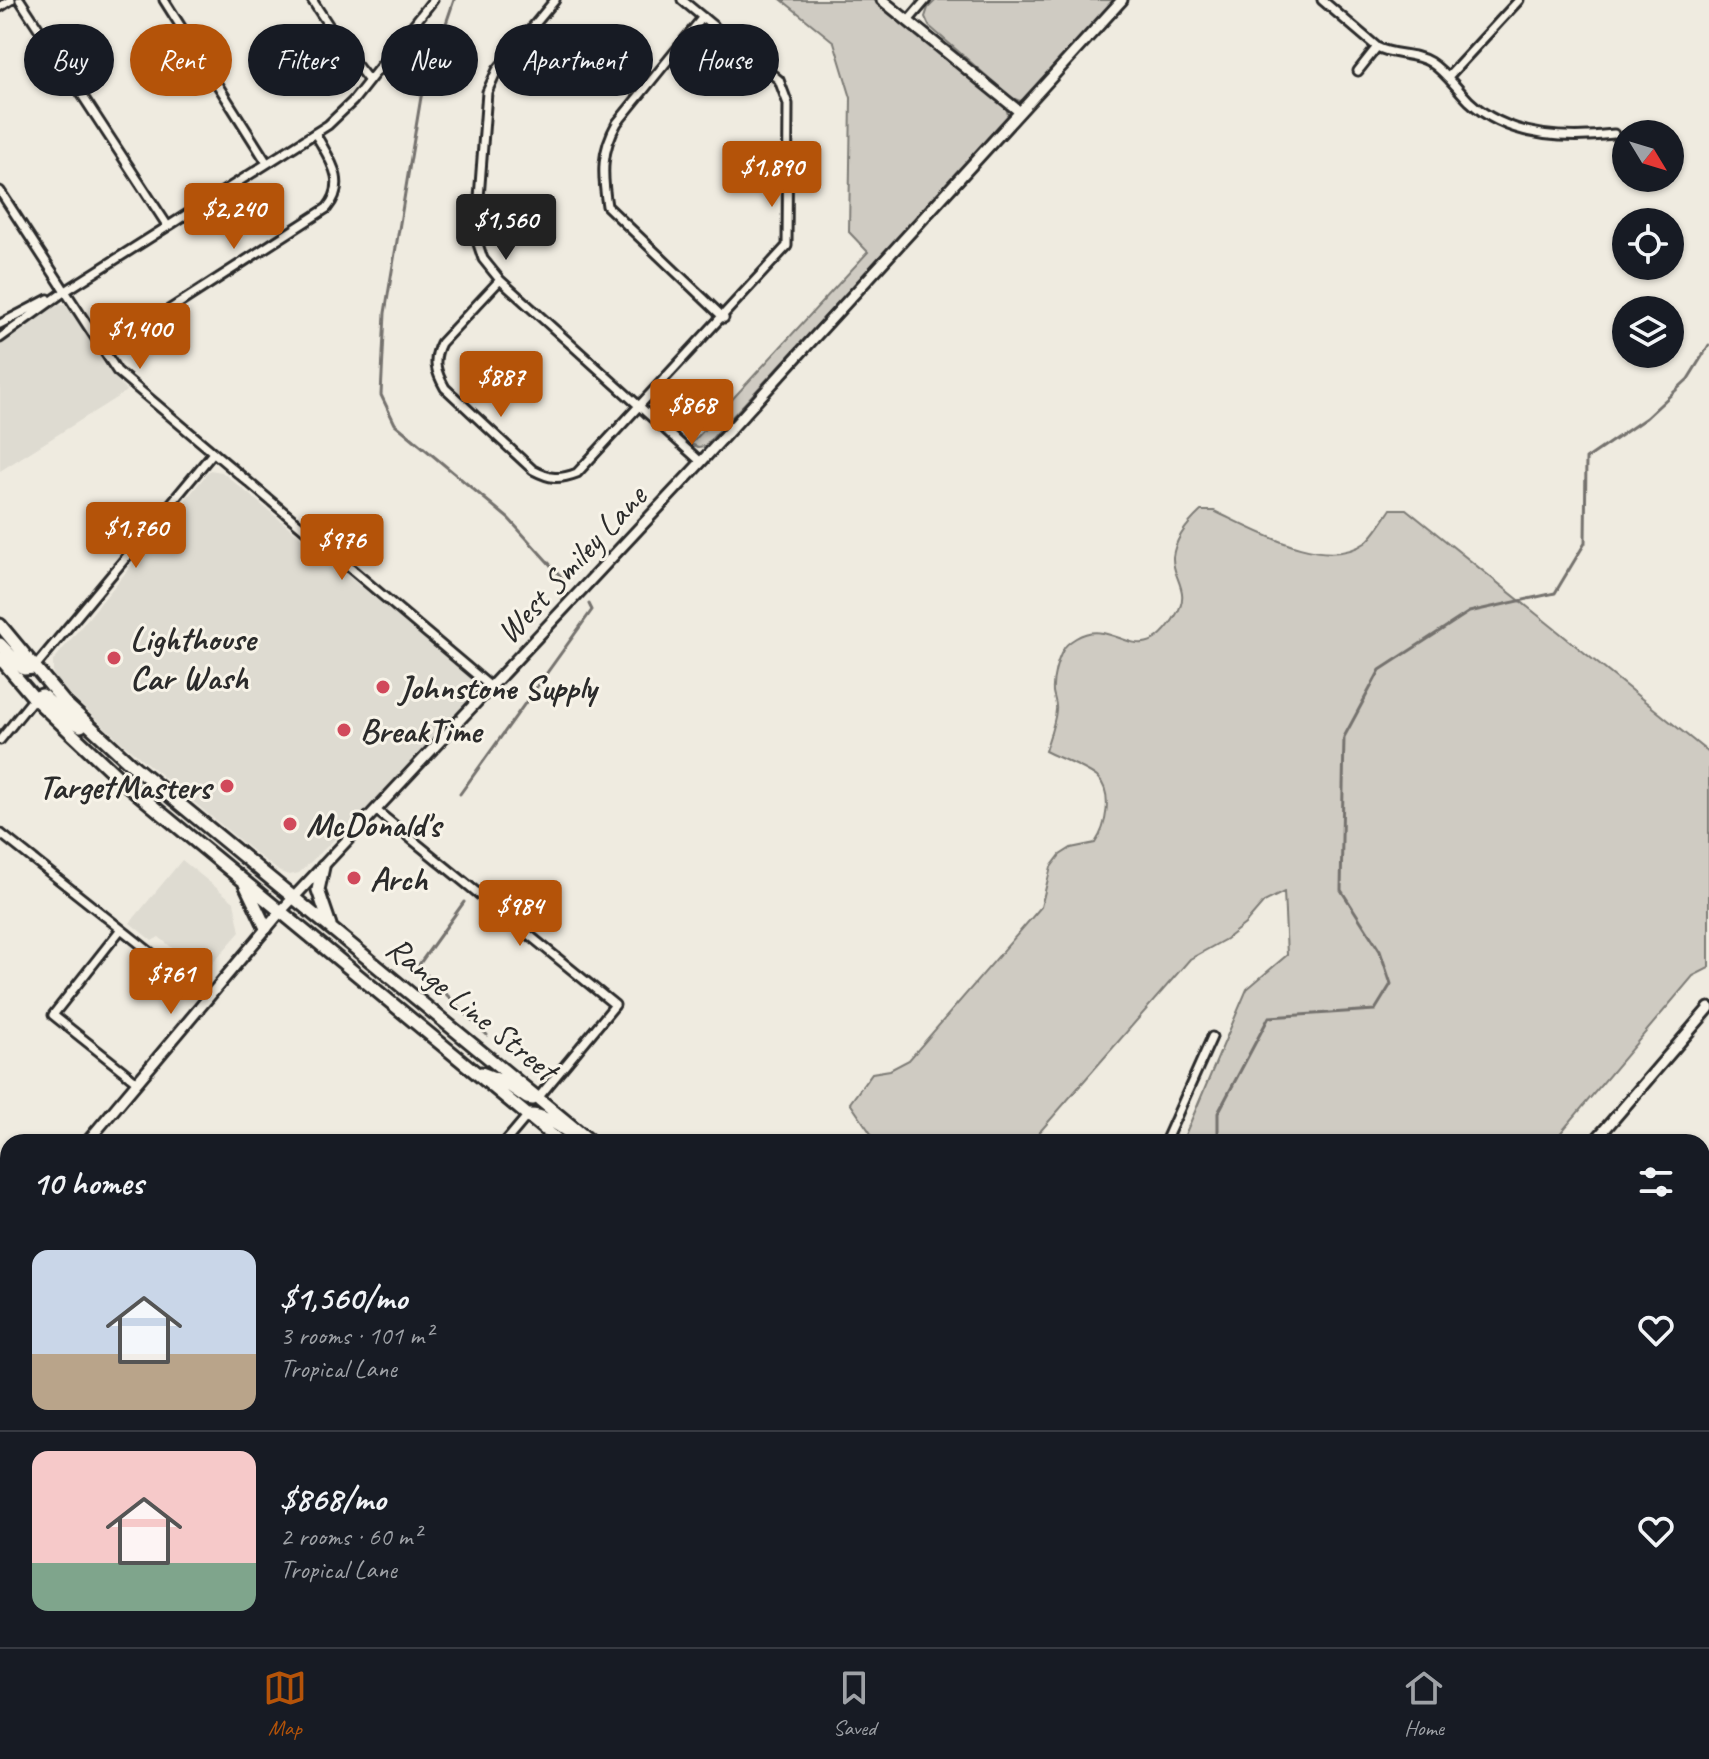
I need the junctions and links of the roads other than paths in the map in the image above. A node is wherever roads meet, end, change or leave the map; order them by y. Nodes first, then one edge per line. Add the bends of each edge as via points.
1 (11, 0) edge
2 (20, 0) edge
3 (164, 0) edge
4 (312, 0) edge
5 (433, 0) edge
6 (555, 0) edge
7 (682, 0) edge
8 (882, 0) edge
9 (926, 0) edge
10 (1122, 0) edge
11 (1323, 0) edge
12 (1519, 0) edge
13 (0, 7) edge
14 (703, 17) junction
15 (908, 21) junction
16 (1377, 47) junction
17 (1358, 71) dead end
18 (1448, 77) junction
19 (369, 81) junction
20 (1020, 112) junction
21 (315, 133) junction
22 (1612, 134) edge
23 (267, 163) junction
24 (0, 191) edge
25 (167, 225) junction
26 (500, 280) junction
27 (64, 292) junction
28 (724, 318) junction
29 (0, 324) edge
30 (0, 338) edge
31 (105, 351) junction
32 (641, 406) junction
33 (213, 453) junction
34 (701, 462) junction
35 (0, 625) edge
36 (0, 644) edge
37 (0, 658) edge
38 (34, 668) junction
39 (492, 688) junction
40 (34, 698) junction
41 (101, 738) junction
42 (0, 740) edge
43 (377, 811) junction
44 (0, 833) edge
45 (323, 867) junction
46 (243, 880) junction
47 (293, 898) junction
48 (281, 911) junction
49 (266, 928) junction
50 (121, 929) junction
51 (332, 929) junction
52 (208, 998) junction
53 (1709, 1008) edge
54 (1212, 1037) dead end
55 (473, 1070) junction
56 (137, 1082) junction
57 (538, 1098) junction
58 (528, 1115) junction
59 (94, 1134) edge
60 (512, 1134) edge
61 (551, 1134) edge
62 (567, 1134) edge
63 (581, 1134) edge
64 (1169, 1134) edge
65 (1601, 1134) edge

1 - 13 street
2 - 25 street
3 - 23 street
4 - 19 street
5 - 19 street
6 - 26 street via 497,70 487,92 476,238 483,259
7 - 14 street
8 - 15 street
9 - 15 street
10 - 20 street, West Smiley Lane
11 - 16 street
12 - 18 street
14 - 28 street via 779,80 788,104 787,246
14 - 28 street via 606,141 604,187 607,206
15 - 20 street
16 - 17 street
16 - 18 street via 1428,60
18 - 22 street via 1470,102 1527,132
19 - 21 street via 342,113
20 - 34 street, West Smiley Lane
21 - 23 street
21 - 31 street via 338,180 339,191 327,208
23 - 25 street
24 - 27 street
25 - 27 street
26 - 32 street
26 - 32 street via 441,343 436,373 445,388 533,470 560,479 577,473
27 - 29 street
27 - 30 street
27 - 31 street
28 - 32 street
31 - 33 street via 117,371
32 - 34 street
33 - 38 street
33 - 39 street
34 - 39 street, West Smiley Lane
35 - 38 main road, Range Line Street
36 - 38 main road via 19,666
37 - 40 main road, Range Line Street
38 - 41 main road, Range Line Street
39 - 43 street, West Smiley Lane
40 - 41 main road via 42,695
40 - 42 street
40 - 46 main road, Range Line Street via 120,779
41 - 47 main road, Range Line Street
43 - 45 street, West Smiley Lane
43 - 57 street via 615,1005
44 - 50 street
45 - 47 street, West Smiley Lane
45 - 51 main road via 318,890
46 - 48 main road, Range Line Street
46 - 49 main road
47 - 48 street, West Smiley Lane
47 - 51 main road, Range Line Street
48 - 49 street, West Smiley Lane
48 - 55 main road, Range Line Street
49 - 52 street, West Smiley Lane
50 - 52 street
50 - 56 street via 53,1015
51 - 57 main road, Range Line Street
52 - 56 street, West Smiley Lane
53 - 65 street
54 - 64 street
55 - 57 main road via 527,1098
55 - 58 main road, Range Line Street
56 - 59 street, West Smiley Lane
57 - 63 main road, Range Line Street
58 - 60 street
58 - 61 main road, Range Line Street
58 - 62 main road via 545,1117

